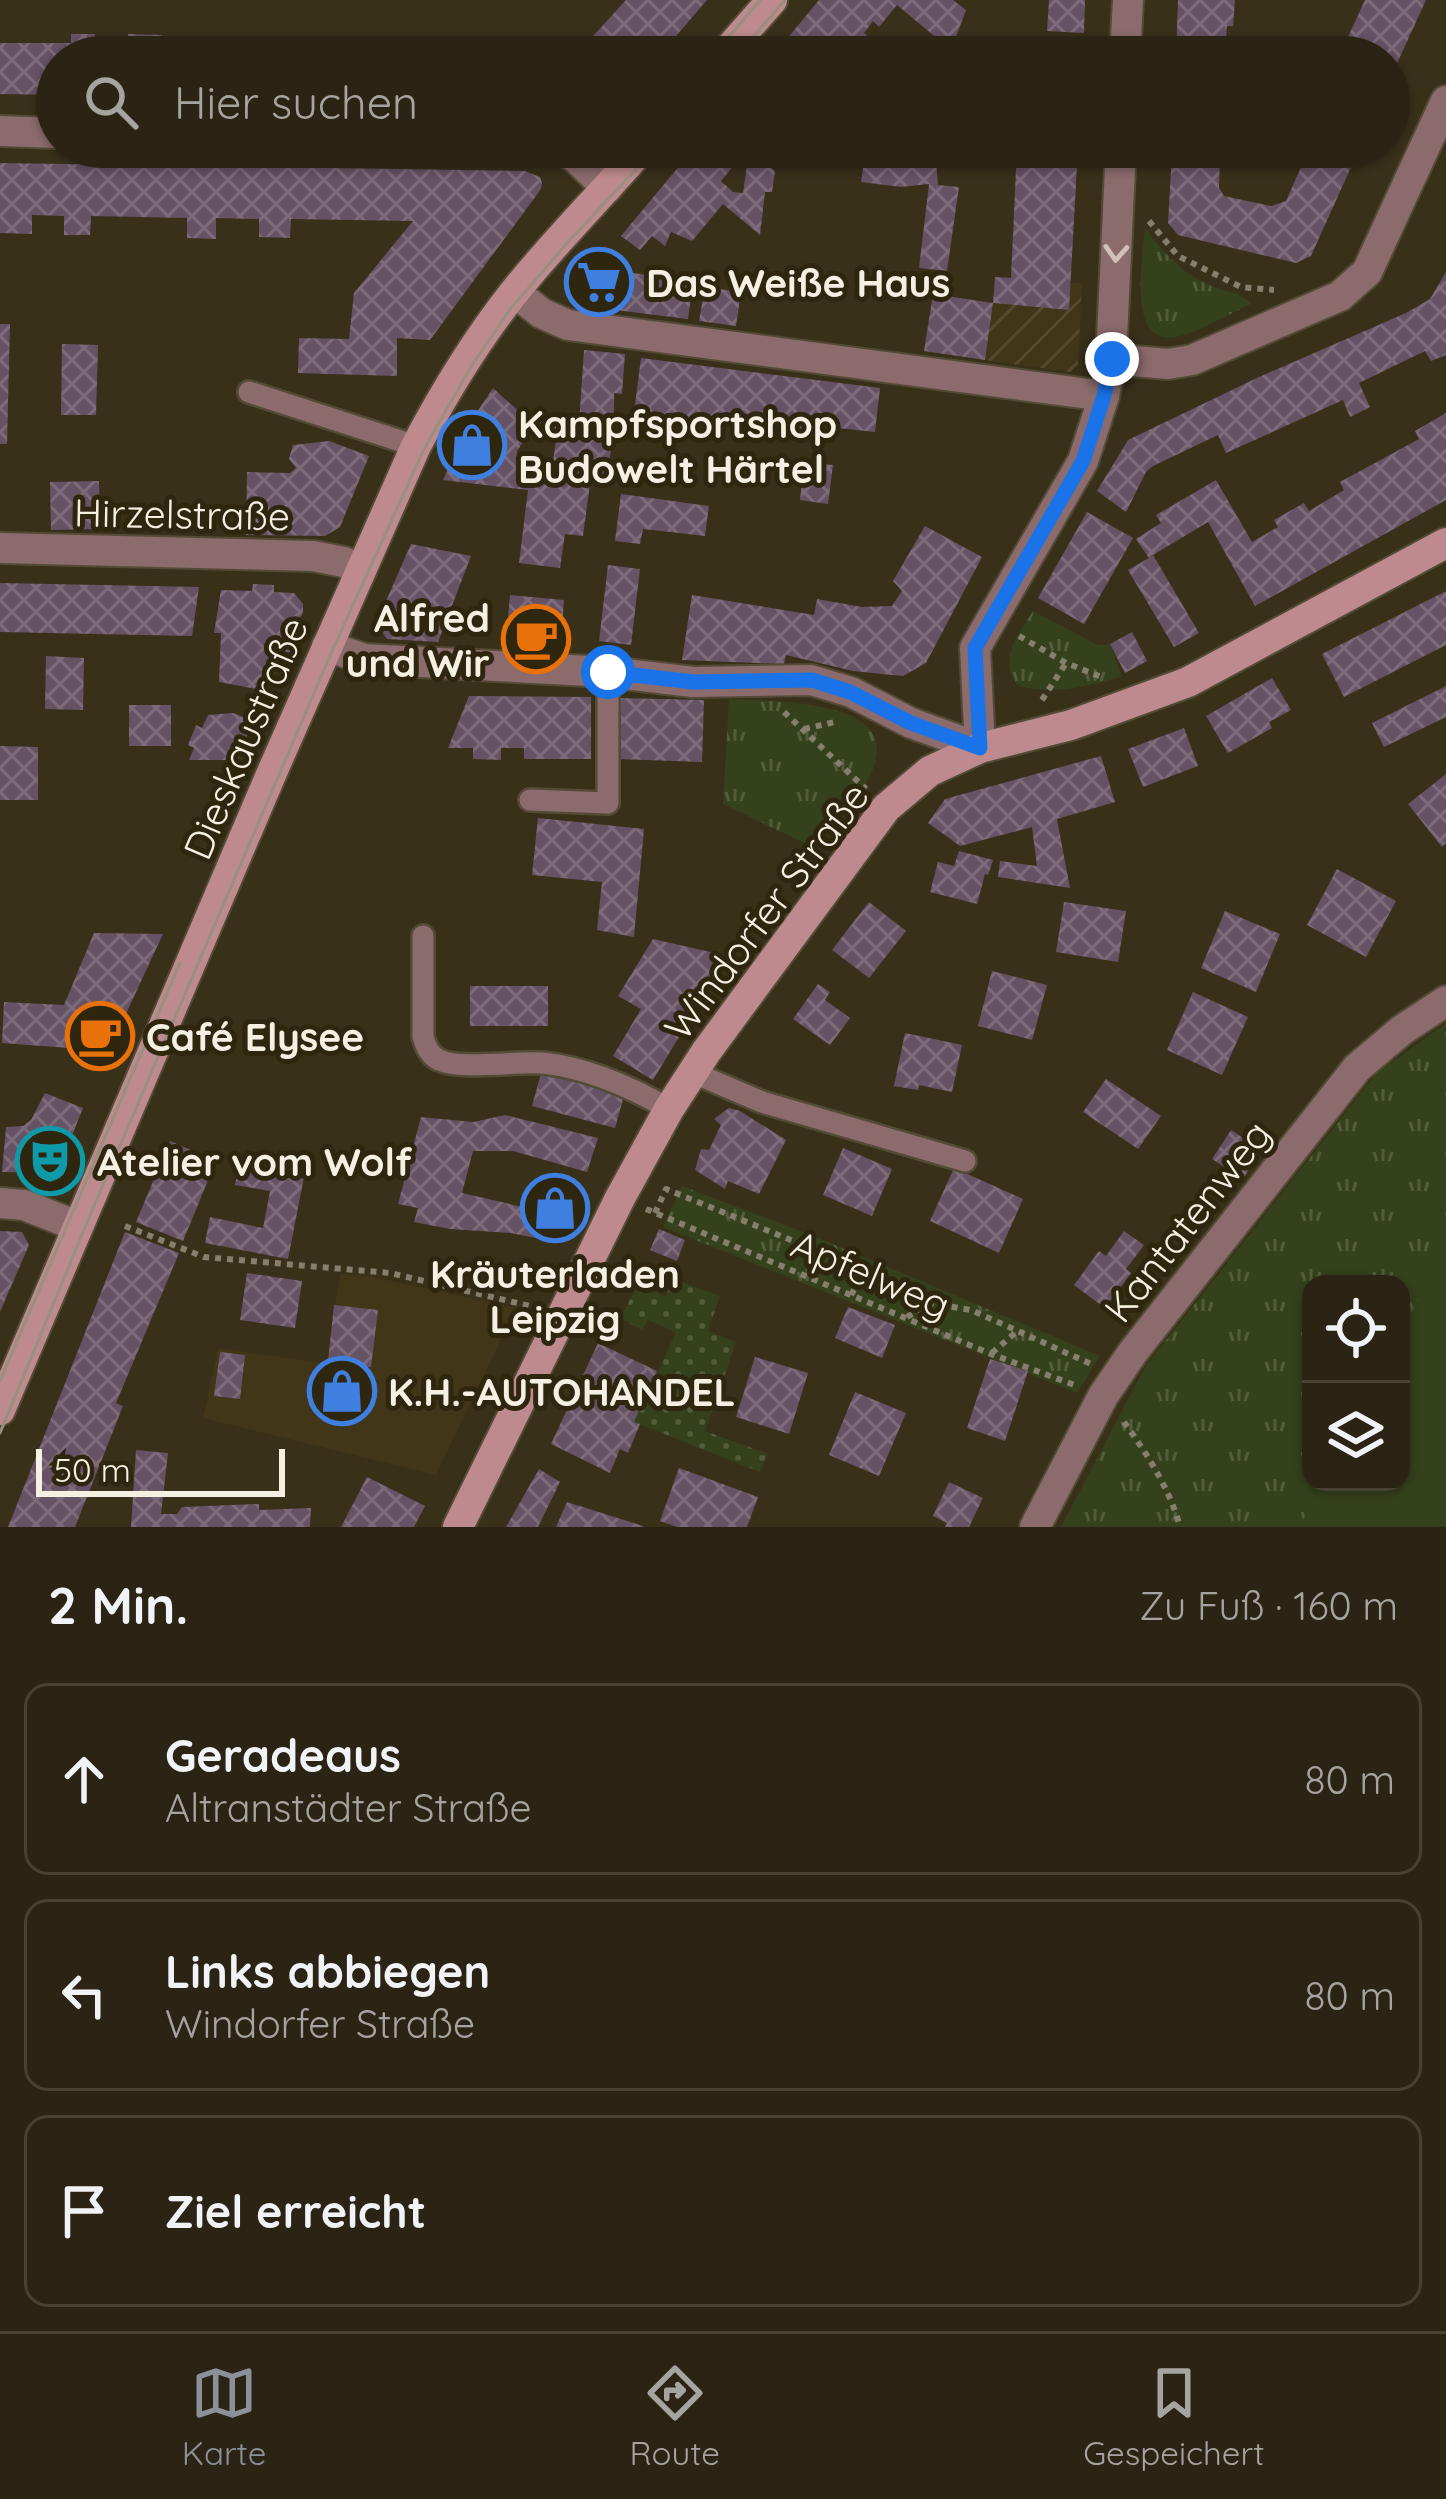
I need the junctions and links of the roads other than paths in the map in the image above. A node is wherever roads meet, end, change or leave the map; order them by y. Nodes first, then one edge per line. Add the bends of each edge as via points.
1 (772, 0) edge
2 (1128, 0) edge
3 (740, 36) edge
4 (1126, 36) edge
5 (1446, 100) edge
6 (0, 131) edge
7 (36, 132) edge
8 (586, 168) edge
9 (625, 168) edge
10 (1120, 168) edge
11 (607, 188) junction
12 (514, 292) junction
13 (1112, 359) junction
14 (249, 392) dead end
15 (1104, 396) junction
16 (416, 446) junction
17 (1446, 543) edge
18 (0, 548) edge
19 (361, 570) junction
20 (327, 646) junction
21 (608, 672) junction
22 (980, 748) junction
23 (530, 800) dead end
24 (423, 936) dead end
25 (1446, 1001) edge
26 (692, 1072) junction
27 (669, 1108) junction
28 (965, 1161) dead end
29 (0, 1203) edge
30 (77, 1226) junction
31 (0, 1409) edge
32 (458, 1527) edge
33 (1035, 1527) edge

1 - 3 main road
2 - 4 street
5 - 13 street via 1367,272 1340,296 1192,360
6 - 7 street
8 - 11 street
9 - 11 main road, Dieskaustraße
10 -> 13 street
11 - 12 main road, Dieskaustraße
12 - 15 street via 568,325
12 - 16 main road, Dieskaustraße
13 - 15 street
14 - 16 lane
15 - 22 street via 1083,461 975,648
16 - 19 main road, Dieskaustraße
17 - 22 main road, Windorfer Straße via 1188,682
18 - 19 street, Hirzelstraße via 313,556
19 - 20 main road, Dieskaustraße
20 - 21 street via 364,659
20 - 30 main road, Dieskaustraße
21 - 22 street via 693,682 812,680
21 - 23 lane via 608,803
22 - 26 main road, Windorfer Straße via 930,771 886,808
24 - 27 lane via 423,1037 440,1060 545,1064 631,1087
25 - 33 street, Kantatenweg via 1357,1069 1110,1386
26 - 27 main road, Windorfer Straße
26 - 28 lane via 762,1102
27 - 32 main road, Windorfer Straße
29 - 30 street
30 - 31 main road, Dieskaustraße

